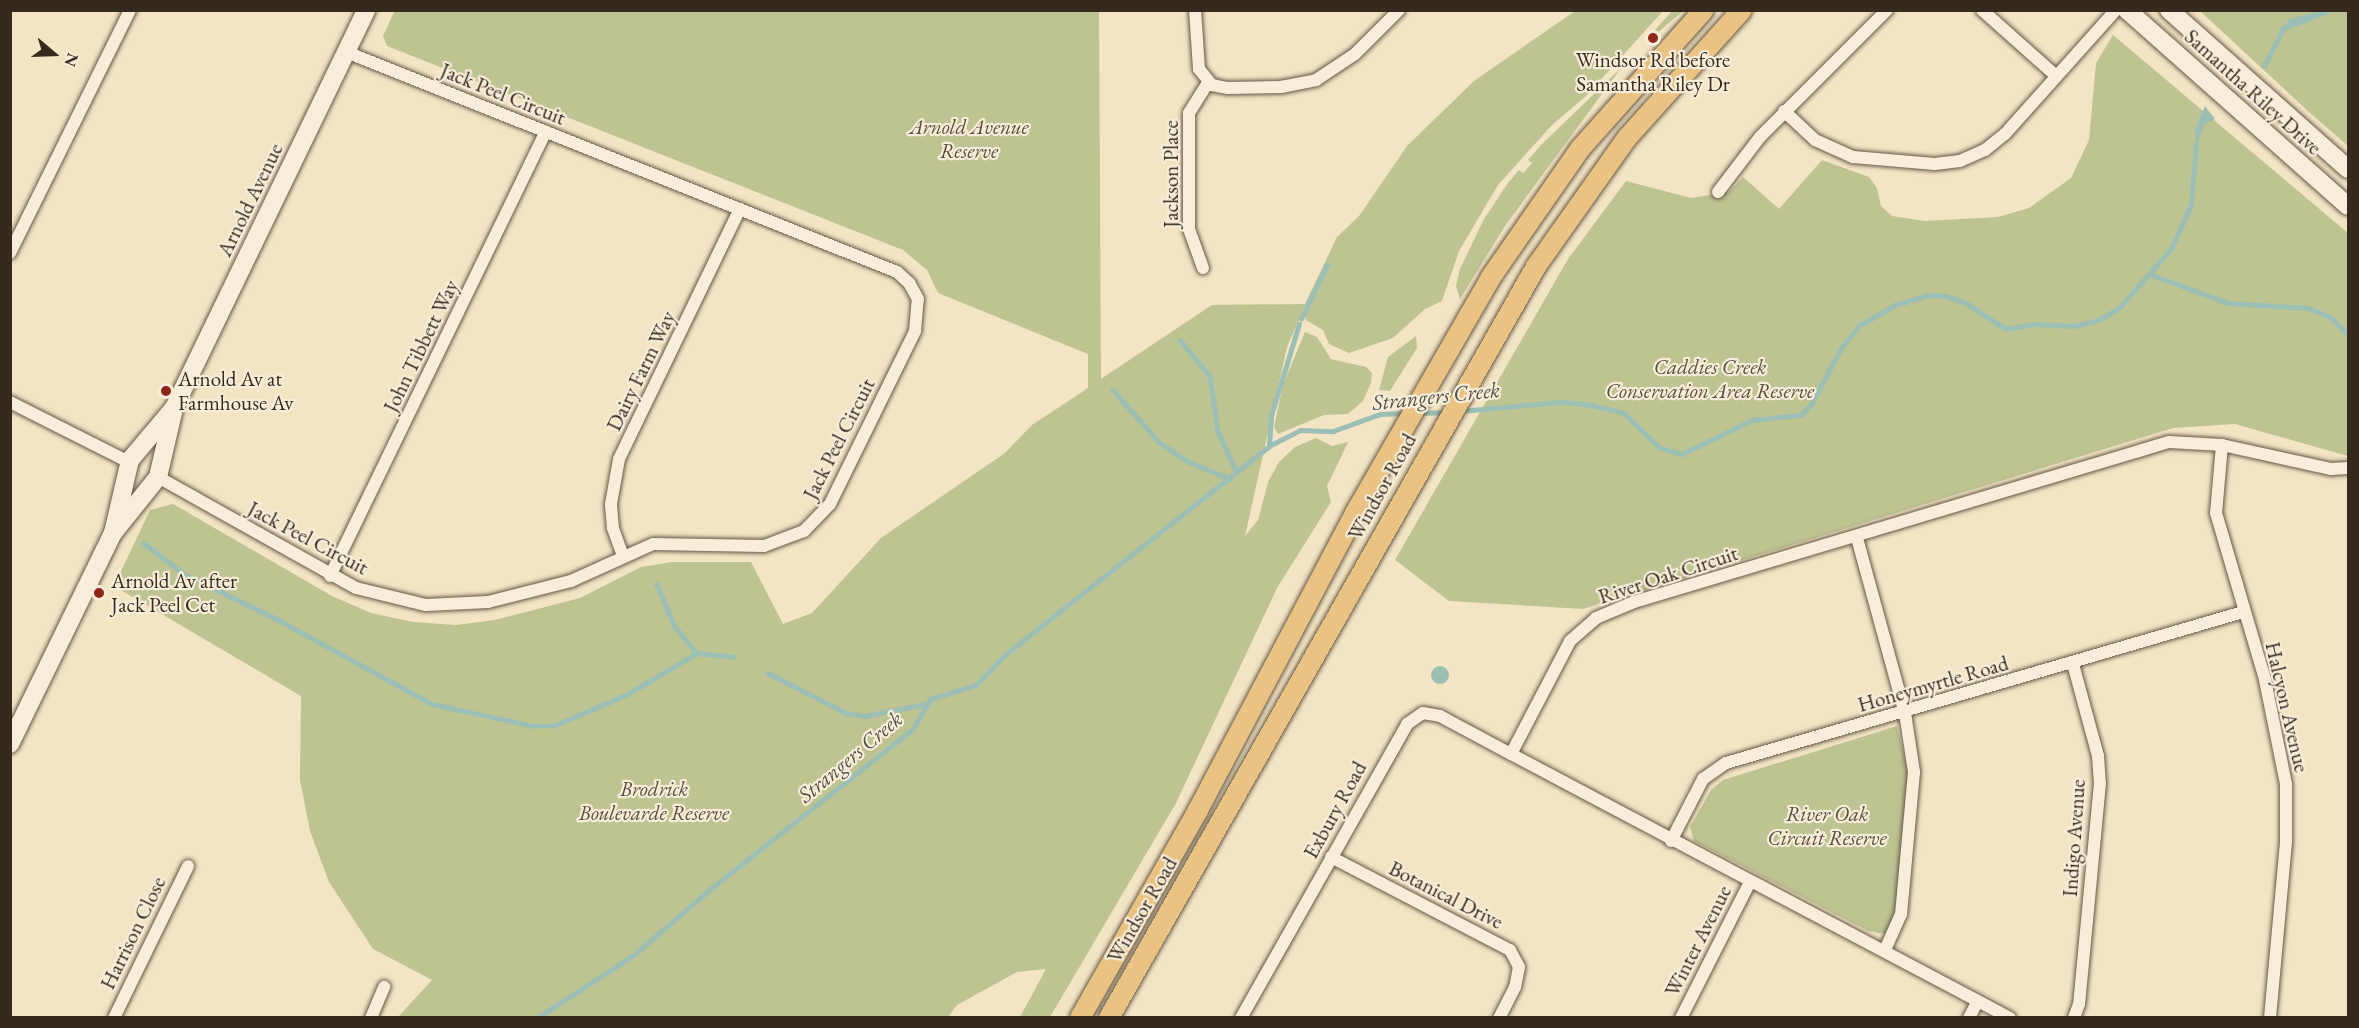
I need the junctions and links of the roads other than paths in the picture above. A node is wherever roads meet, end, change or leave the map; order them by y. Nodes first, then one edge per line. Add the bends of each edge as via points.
1 (130, 10) edge
2 (366, 10) edge
3 (1195, 10) edge
4 (1399, 10) edge
5 (1704, 10) edge
6 (1742, 10) edge
7 (1887, 10) edge
8 (1982, 10) edge
9 (2116, 10) edge
10 (2127, 10) edge
11 (2169, 10) edge
12 (346, 52) junction
13 (2056, 76) junction
14 (1208, 82) junction
15 (1784, 111) junction
16 (546, 132) junction
17 (2349, 170) edge
18 (1718, 192) dead end
19 (2349, 207) edge
20 (741, 209) junction
21 (10, 253) edge
22 (1203, 268) dead end
23 (10, 402) edge
24 (174, 408) junction
25 (2222, 445) junction
26 (130, 463) junction
27 (2349, 468) edge
28 (156, 476) junction
29 (113, 532) junction
30 (1857, 538) junction
31 (623, 556) junction
32 (330, 576) junction
33 (2243, 612) junction
34 (2073, 664) junction
35 (1905, 713) junction
36 (10, 744) edge
37 (1511, 754) junction
38 (1671, 841) junction
39 (1331, 857) junction
40 (188, 866) dead end
41 (1750, 882) junction
42 (1885, 950) junction
43 (384, 987) dead end
44 (1977, 1002) junction
45 (114, 1017) edge
46 (371, 1017) edge
47 (1080, 1017) edge
48 (1109, 1017) edge
49 (1241, 1017) edge
50 (1499, 1017) edge
51 (1681, 1017) edge
52 (1969, 1017) edge
53 (2010, 1017) edge
54 (2074, 1017) edge
55 (2270, 1017) edge

1 - 21 street
2 - 12 street, Arnold Avenue
3 - 14 street via 1196,59
4 - 14 street via 1355,54 1316,80 1281,87 1228,88
5 - 47 main road, Windsor Road via 1626,93 1553,184 1508,250 1390,450 1198,810
6 - 48 main road, Windsor Road via 1671,86 1594,181 1537,265
7 - 15 street
8 - 13 street
9 - 13 street
10 - 19 street, Samantha Riley Drive
11 - 17 street, Samantha Riley Drive
12 - 16 street, Jack Peel Circuit
12 - 24 street, Arnold Avenue
13 - 15 street via 1996,142 1950,163 1853,158 1815,140
14 - 22 street, Jackson Place via 1189,113 1189,229
15 - 18 street
16 - 20 street, Jack Peel Circuit
16 - 32 street, John Tibbett Way
20 - 31 street, Dairy Farm Way via 619,459 611,504 613,528
20 - 31 street, Jack Peel Circuit via 897,272 914,290 918,321 837,493 814,523 791,538 764,546 663,543
23 - 26 street
24 - 26 street, Arnold Avenue
24 - 28 street, Arnold Avenue
25 - 27 street, River Oak Circuit via 2331,469
25 - 30 street, River Oak Circuit via 2169,442
25 - 33 street, Halcyon Avenue via 2216,513
26 - 28 street via 149,454
26 - 28 street via 137,486
26 - 29 street, Arnold Avenue
28 - 29 street, Arnold Avenue
28 - 32 street, Jack Peel Circuit
29 - 36 street, Arnold Avenue
30 - 35 street
30 - 37 street, River Oak Circuit via 1634,602 1596,618 1570,641
31 - 32 street, Jack Peel Circuit via 571,581 469,605 402,602
33 - 34 street, Honeymyrtle Road
33 - 55 street, Halcyon Avenue via 2265,680 2286,784 2286,842
34 - 35 street, Honeymyrtle Road
34 - 54 street, Indigo Avenue via 2098,756 2100,783 2079,1004
35 - 38 street, Honeymyrtle Road via 1726,764 1703,779
35 - 42 street via 1914,772 1901,914
37 - 38 street
37 - 39 street, Exbury Road via 1440,716 1424,713 1407,724
38 - 41 street
39 - 49 street, Exbury Road
39 - 50 street, Botanical Drive via 1510,950 1519,967 1515,987
40 - 45 street, Harrison Close
41 - 42 street
41 - 51 street, Winter Avenue
42 - 44 street
43 - 46 street
44 - 52 street
44 - 53 street

